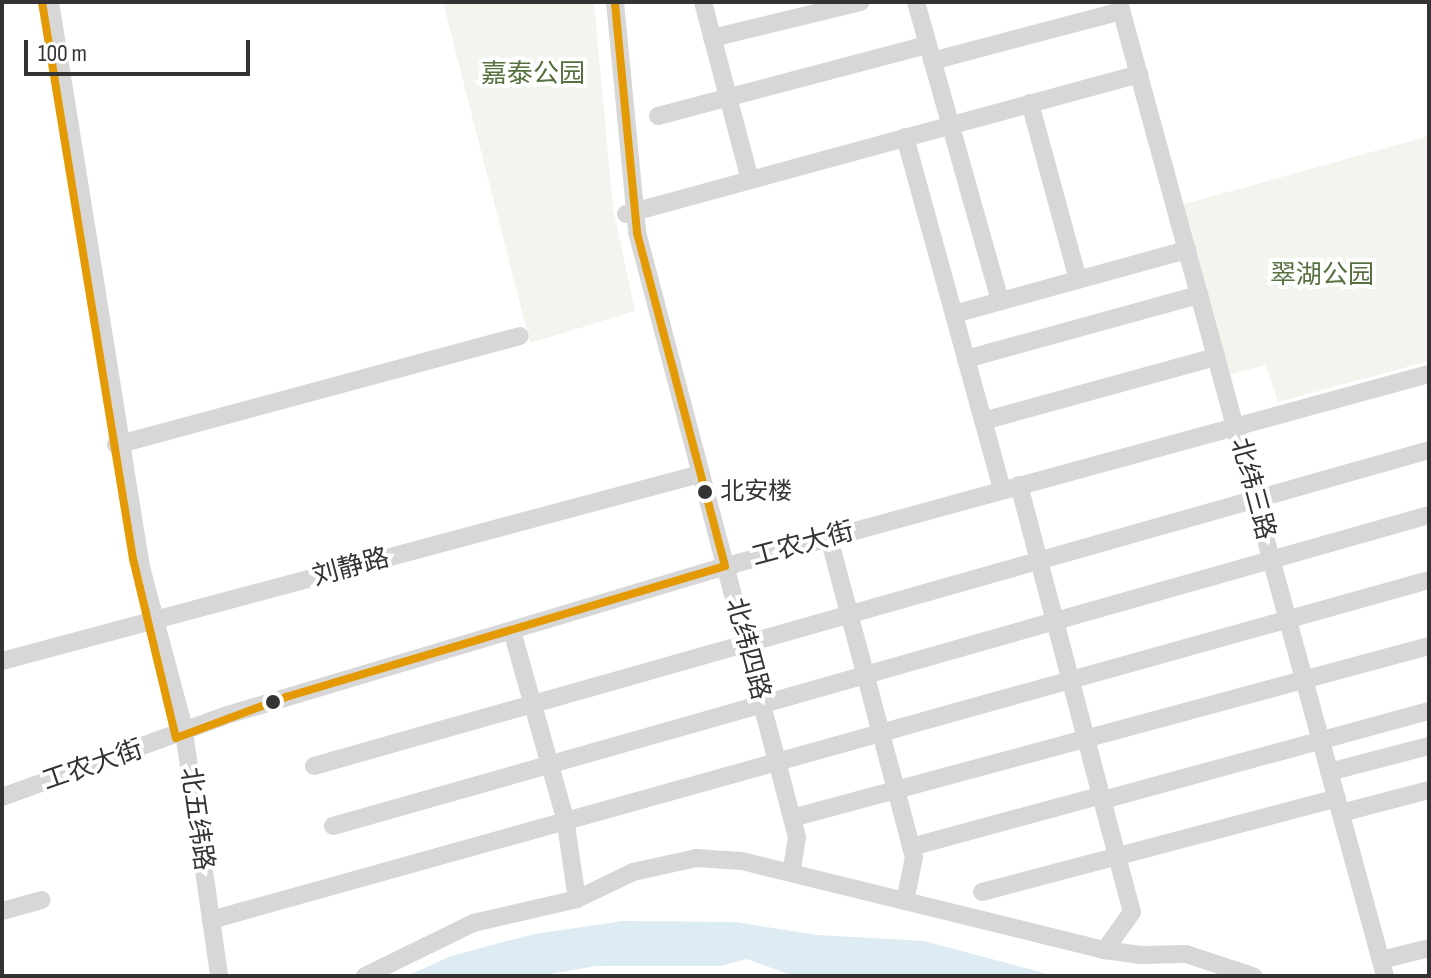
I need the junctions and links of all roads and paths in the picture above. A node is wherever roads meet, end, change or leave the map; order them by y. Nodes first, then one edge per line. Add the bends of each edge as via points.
1 (42, 2) edge
2 (50, 2) edge
3 (604, 2) edge
4 (615, 2) edge
5 (703, 2) edge
6 (861, 2) edge
7 (916, 2) edge
8 (1120, 6) edge
9 (712, 38) junction
10 (930, 53) junction
11 (1139, 74) junction
12 (728, 98) junction
13 (1030, 103) junction
14 (658, 116) dead end
15 (950, 124) junction
16 (905, 137) junction
17 (750, 180) junction
18 (630, 213) junction
19 (1187, 250) junction
20 (1078, 280) junction
21 (1199, 295) junction
22 (1000, 301) junction
23 (954, 314) junction
24 (520, 336) dead end
25 (1216, 357) junction
26 (966, 359) junction
27 (1429, 374) edge
28 (983, 421) junction
29 (1234, 424) junction
30 (120, 444) junction
31 (1429, 450) edge
32 (696, 475) junction
33 (1010, 488) junction
34 (1254, 497) junction
35 (1429, 515) edge
36 (829, 538) junction
37 (1038, 557) junction
38 (1271, 558) junction
39 (719, 564) junction
40 (1429, 580) edge
41 (848, 611) junction
42 (1287, 618) junction
43 (1055, 619) junction
44 (151, 623) junction
45 (512, 631) junction
46 (745, 640) junction
47 (1429, 646) edge
48 (2, 661) edge
49 (865, 672) junction
50 (1070, 678) junction
51 (1304, 679) junction
52 (532, 701) junction
53 (761, 701) junction
54 (1429, 711) edge
55 (179, 731) junction
56 (880, 731) junction
57 (1086, 737) junction
58 (1321, 741) junction
59 (1429, 746) edge
60 (776, 759) junction
61 (549, 760) junction
62 (314, 766) dead end
63 (1329, 772) junction
64 (896, 788) junction
65 (1429, 790) edge
66 (2, 797) edge
67 (1102, 798) junction
68 (1339, 806) junction
69 (565, 818) junction
70 (792, 818) junction
71 (333, 826) dead end
72 (911, 847) junction
73 (1118, 855) junction
74 (791, 873) junction
75 (982, 892) dead end
76 (577, 899) junction
77 (42, 900) dead end
78 (905, 901) junction
79 (2, 911) edge
80 (211, 920) junction
81 (1429, 948) edge
82 (1105, 950) junction
83 (1383, 968) edge
84 (219, 976) edge
85 (365, 976) edge
86 (1253, 976) edge

1 - 30 street, 北五纬路
2 - 30 street, 北五纬路
3 - 18 street, 北纬四路
4 - 18 street, 北纬四路
5 - 9 street
6 - 9 street
7 - 10 street
8 - 10 street
8 - 11 street, 北纬三路
9 - 12 street
10 - 12 street
10 - 15 street
11 - 13 street
11 - 19 street, 北纬三路
12 - 14 street
12 - 17 street
13 - 15 street
13 - 20 street
15 - 16 street
15 - 22 street
16 - 17 street
16 - 23 street
17 - 18 street
18 - 32 street, 北纬四路
19 - 20 street
19 - 21 street, 北纬三路
20 - 22 street
21 - 25 street, 北纬三路
21 - 26 street
22 - 23 street
23 - 26 street
24 - 30 street
25 - 28 street
25 - 29 street, 北纬三路
26 - 28 street
27 - 29 street, 工农大街
28 - 33 street
29 - 33 street, 工农大街
29 - 34 street, 北纬三路
30 - 44 street, 北五纬路
31 - 34 street
32 - 39 street, 北纬四路
32 - 44 street, 刘静路
33 - 36 street, 工农大街
33 - 37 street
34 - 37 street
34 - 38 street, 北纬三路
35 - 38 street
36 - 39 street, 工农大街
36 - 41 street
37 - 41 street
37 - 43 street
38 - 42 street, 北纬三路
38 - 43 street
39 - 45 street, 工农大街
39 - 46 street, 北纬四路
39 - 55 street, 工农大街 via 260,695
40 - 42 street
41 - 46 street
41 - 49 street
42 - 50 street
42 - 51 street, 北纬三路
43 - 49 street
43 - 50 street
44 - 48 street, 刘静路
44 - 55 street, 北五纬路
45 - 52 street
45 - 55 street, 工农大街
46 - 52 street
46 - 53 street, 北纬四路
47 - 51 street
49 - 53 street
49 - 56 street
50 - 56 street
50 - 57 street
51 - 57 street
51 - 58 street, 北纬三路
52 - 61 street
52 - 62 street
53 - 60 street, 北纬四路
53 - 61 street
54 - 58 street
55 - 66 street, 工农大街
55 - 80 street, 北五纬路
56 - 60 street
56 - 64 street
57 - 64 street
57 - 67 street
58 - 63 street, 北纬三路
58 - 67 street
59 - 63 street
60 - 69 street
60 - 70 street, 北纬四路
61 - 69 street
61 - 71 street
63 - 68 street, 北纬三路
64 - 70 street
64 - 72 street
65 - 68 street
67 - 72 street
67 - 73 street
68 - 73 street
68 - 83 street, 北纬三路
69 - 76 street
69 - 80 street
70 - 74 street, 北纬四路 via 797,837
72 - 78 street
73 - 75 street
73 - 82 street via 1132,912
74 - 76 street via 696,858 633,872
74 - 78 street
76 - 85 street via 473,923
77 - 79 street
78 - 82 street
80 - 84 street, 北五纬路
81 - 83 street
82 - 86 street via 1186,954

